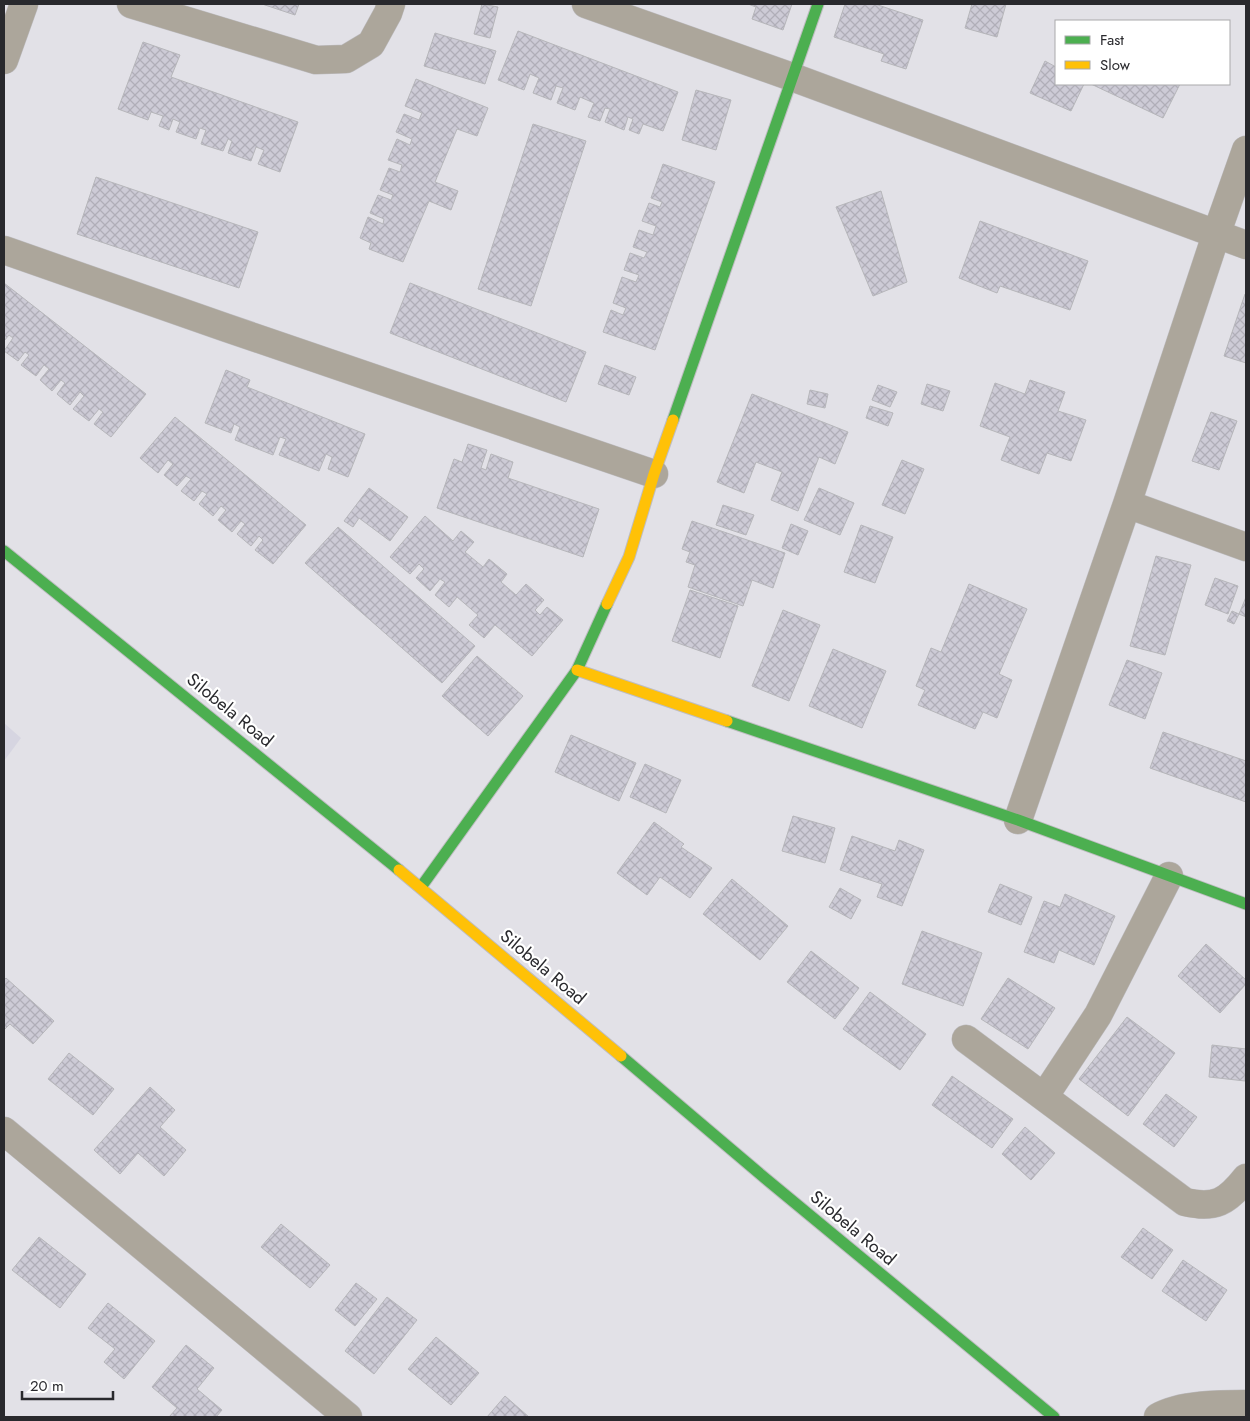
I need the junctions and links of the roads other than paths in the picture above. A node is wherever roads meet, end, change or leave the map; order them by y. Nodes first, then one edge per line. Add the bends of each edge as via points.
1 (24, 4) edge
2 (132, 4) edge
3 (391, 4) edge
4 (586, 4) edge
5 (818, 4) edge
6 (4, 60) edge
7 (792, 77) junction
8 (1246, 150) edge
9 (1216, 235) junction
10 (1246, 245) edge
11 (4, 250) edge
12 (654, 474) junction
13 (1127, 504) junction
14 (1246, 547) edge
15 (4, 551) edge
16 (578, 670) junction
17 (1018, 820) junction
18 (1169, 876) junction
19 (421, 887) junction
20 (1246, 904) edge
21 (966, 1039) dead end
22 (1044, 1097) junction
23 (4, 1131) edge
24 (1246, 1178) edge
25 (1246, 1404) edge
26 (348, 1417) edge
27 (1054, 1417) edge
28 (1158, 1417) edge

1 - 6 street
2 - 3 street via 316,60 346,59 372,44
4 - 7 street
5 - 7 street
7 - 9 street
7 - 12 street
8 - 9 street
9 - 10 street
9 - 13 street
11 - 12 street
12 - 16 street via 629,557
13 - 14 street
13 - 17 street
15 - 19 street, Silobela Road
16 - 17 street
16 - 19 street
17 - 18 street
18 - 20 street
18 - 22 street via 1098,1015
19 - 27 street, Silobela Road
21 - 22 street
22 - 24 street via 1185,1202 1201,1206 1220,1202 1235,1192
23 - 26 street
25 - 28 street via 1211,1404 1166,1412

